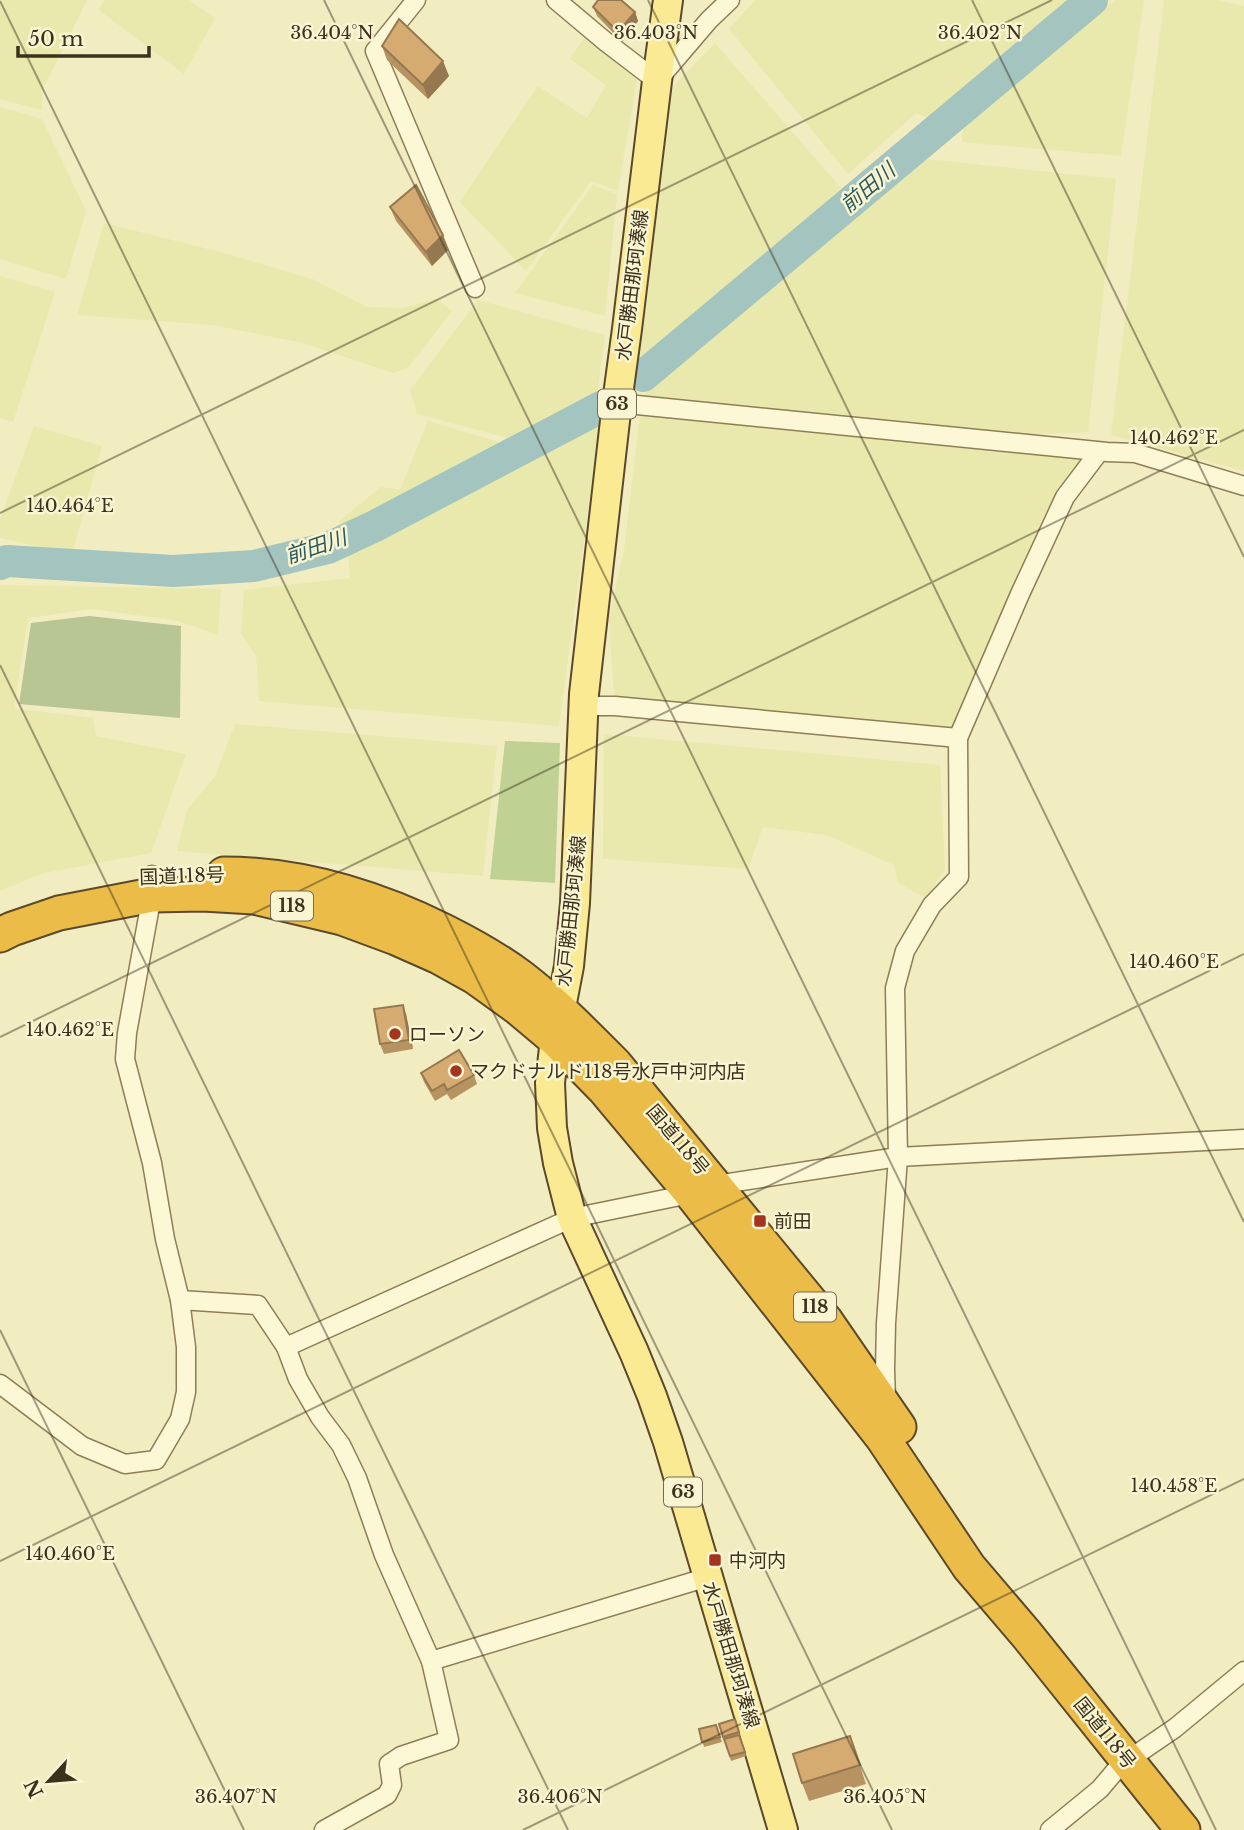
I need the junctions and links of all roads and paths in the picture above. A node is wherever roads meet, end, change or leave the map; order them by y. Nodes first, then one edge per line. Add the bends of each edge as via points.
1 (416, 0) edge
2 (556, 0) edge
3 (668, 0) edge
4 (730, 0) edge
5 (657, 81) junction
6 (475, 288) dead end
7 (617, 402) junction
8 (1099, 452) junction
9 (1244, 486) edge
10 (583, 706) junction
11 (958, 738) junction
12 (152, 885) junction
13 (0, 914) edge
14 (0, 935) edge
15 (557, 1024) junction
16 (1244, 1139) edge
17 (898, 1157) junction
18 (703, 1189) junction
19 (572, 1218) junction
20 (180, 1300) junction
21 (286, 1347) junction
22 (0, 1384) edge
23 (885, 1422) junction
24 (708, 1577) junction
25 (431, 1661) junction
26 (1244, 1671) edge
27 (1126, 1760) junction
28 (324, 1830) edge
29 (783, 1830) edge
30 (1050, 1830) edge
31 (1183, 1830) edge

1 - 6 street via 374,51
2 - 5 street
3 - 5 main road, 水戸勝田那珂湊線 / 63
4 - 5 street
5 - 7 main road, 水戸勝田那珂湊線 / 63
7 - 8 street
7 - 10 main road, 水戸勝田那珂湊線 / 63
8 - 9 street via 1135,453
8 - 11 street via 1065,497
10 - 11 street
10 - 15 main road, 水戸勝田那珂湊線 / 63 via 575,903
11 - 17 street via 959,877 932,905 905,951 895,988
12 - 13 highway, 国道118号 / 118 via 79,887
12 - 14 highway, 国道118号 / 118
12 - 15 highway, 国道118号 / 118 via 254,898 342,918 439,957 518,1008
12 - 20 street via 125,1059
15 - 18 highway, 国道118号 / 118 via 611,1097
15 - 19 main road, 水戸勝田那珂湊線 / 63 via 550,1083 552,1128
16 - 17 street
17 - 18 street
17 - 23 street via 886,1323
18 - 19 street
18 - 23 highway, 国道118号 / 118
19 - 21 street
19 - 24 main road, 水戸勝田那珂湊線 / 63 via 652,1396
20 - 21 street via 258,1305
20 - 22 street via 186,1392 180,1419 156,1460 125,1464 82,1446
21 - 25 street via 298,1379 357,1478 384,1555
23 - 27 highway, 国道118号 / 118 via 969,1567
24 - 25 street
24 - 29 main road, 水戸勝田那珂湊線 / 63
25 - 28 street via 449,1740 389,1764 392,1785 387,1795
26 - 27 street via 1175,1728
27 - 30 street via 1100,1789
27 - 31 highway, 国道118号 / 118

